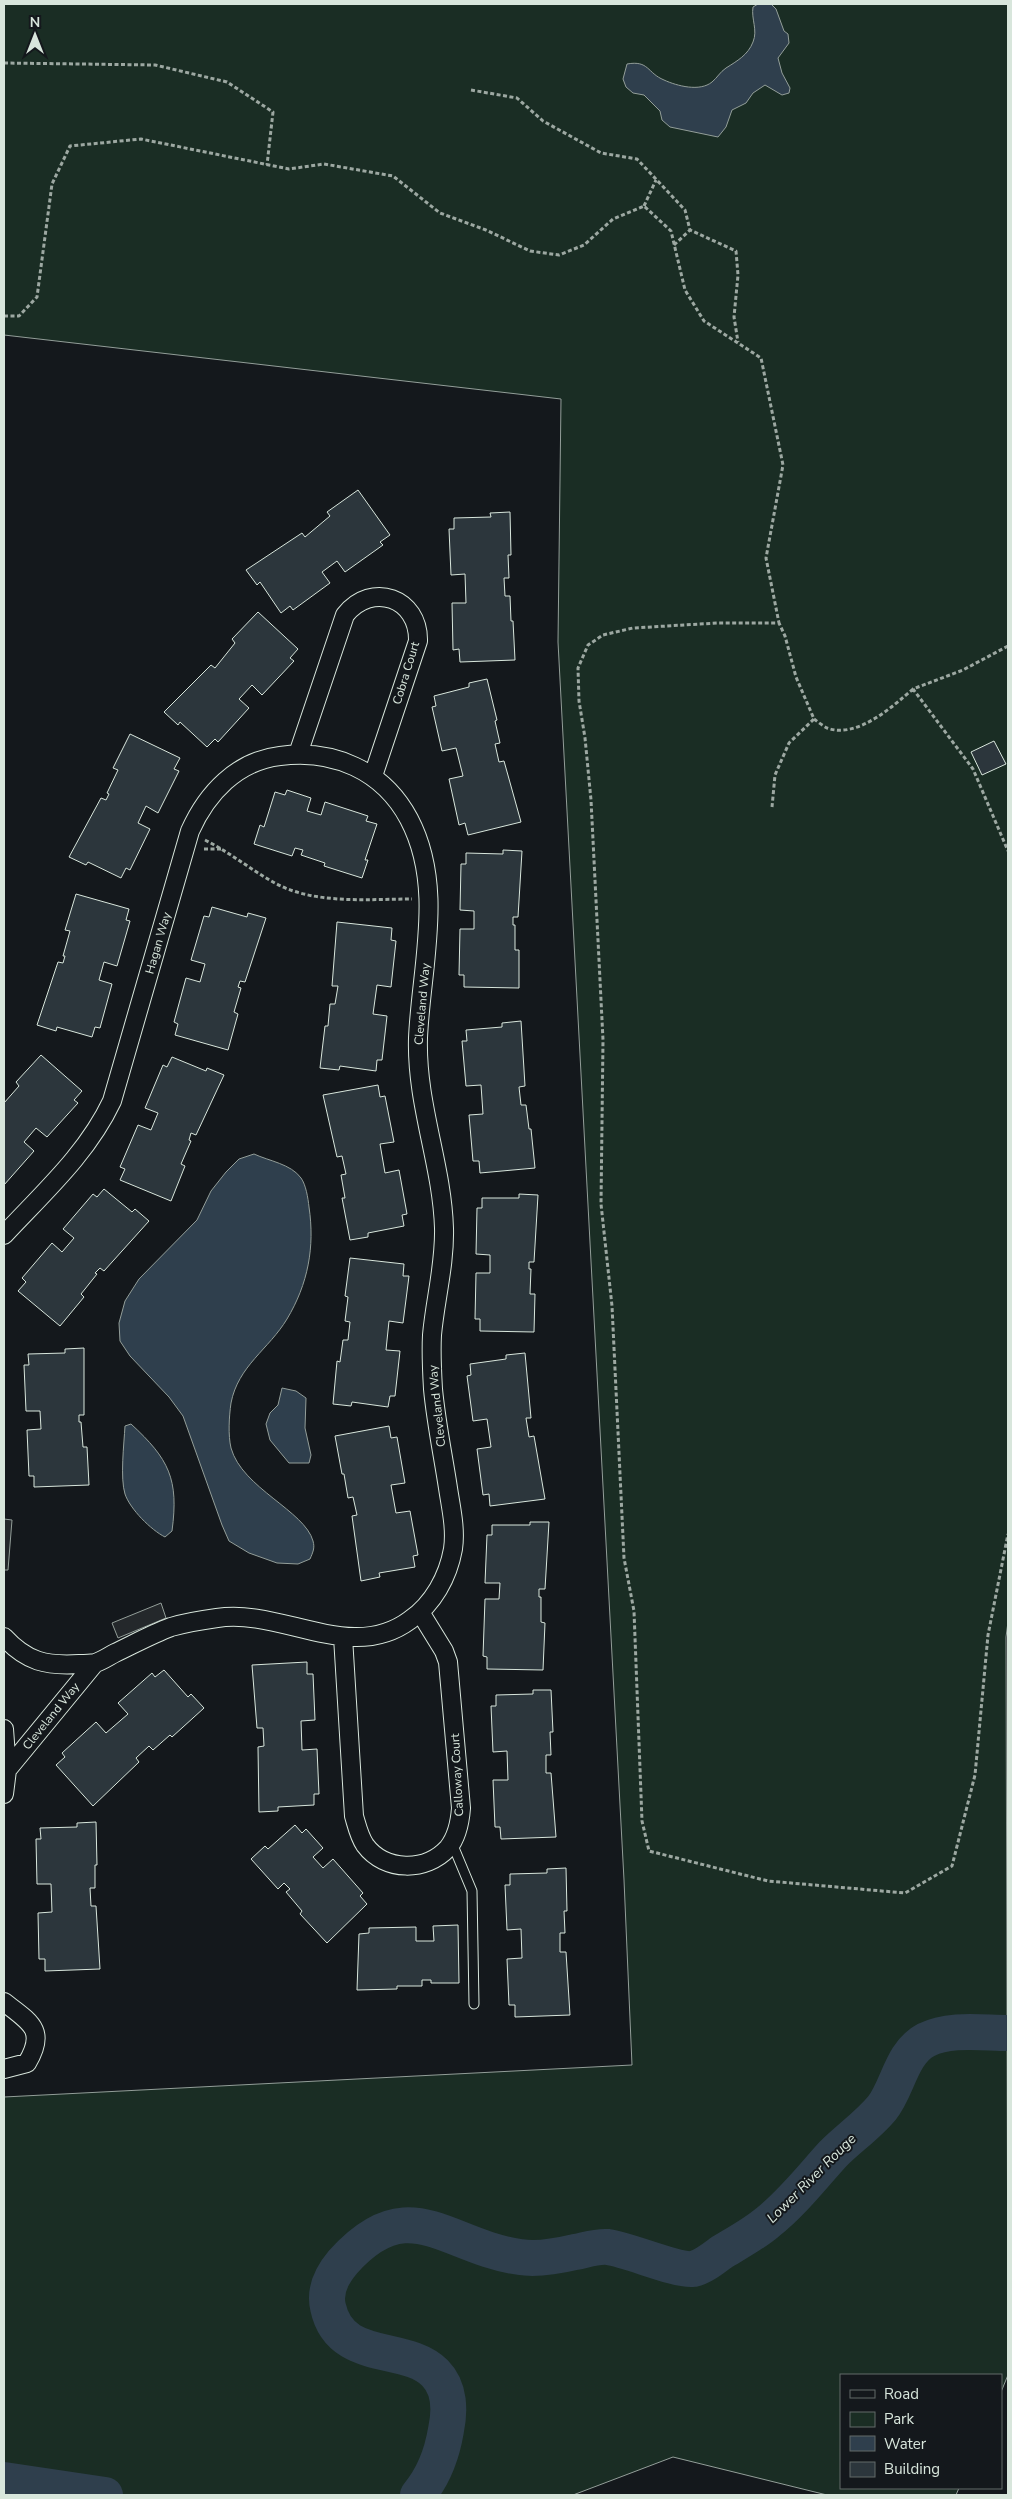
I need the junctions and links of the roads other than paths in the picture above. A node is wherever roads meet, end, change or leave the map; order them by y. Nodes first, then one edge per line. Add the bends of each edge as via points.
1 (298, 754) junction
2 (373, 776) junction
3 (4, 1235) edge
4 (420, 1612) junction
5 (4, 1637) edge
6 (343, 1638) junction
7 (94, 1663) junction
8 (4, 1729) edge
9 (7, 1770) junction
10 (4, 1794) edge
11 (452, 1843) junction
12 (4, 1991) edge
13 (4, 2003) edge
14 (474, 2004) dead end
15 (4, 2069) edge

1 - 2 street, Hagan Way via 337,758
1 - 2 street, Cobra Court via 345,615 362,600 392,599 416,620 418,641
1 - 3 street, Hagan Way via 263,760 230,776 199,811 190,830 112,1101 84,1148
2 - 4 street, Cleveland Way via 395,797 410,819 425,865 430,919 418,1064 444,1229 442,1271 432,1334 432,1363 433,1392 453,1524 453,1548 437,1593
4 - 6 street, Cleveland Way via 409,1622 379,1635
4 - 11 street, Calloway Court via 444,1651 452,1686 461,1808
5 - 7 street, Cleveland Way via 30,1659 57,1666
6 - 7 street, Cleveland Way via 261,1618 220,1617 173,1626
6 - 11 street via 354,1816 361,1838 384,1860 410,1866 432,1860
7 - 9 street, Cleveland Way
8 - 9 street
9 - 10 street
11 - 14 lane via 472,1891
12 - 13 street
13 - 15 street via 24,2017 36,2032 36,2048 27,2064

